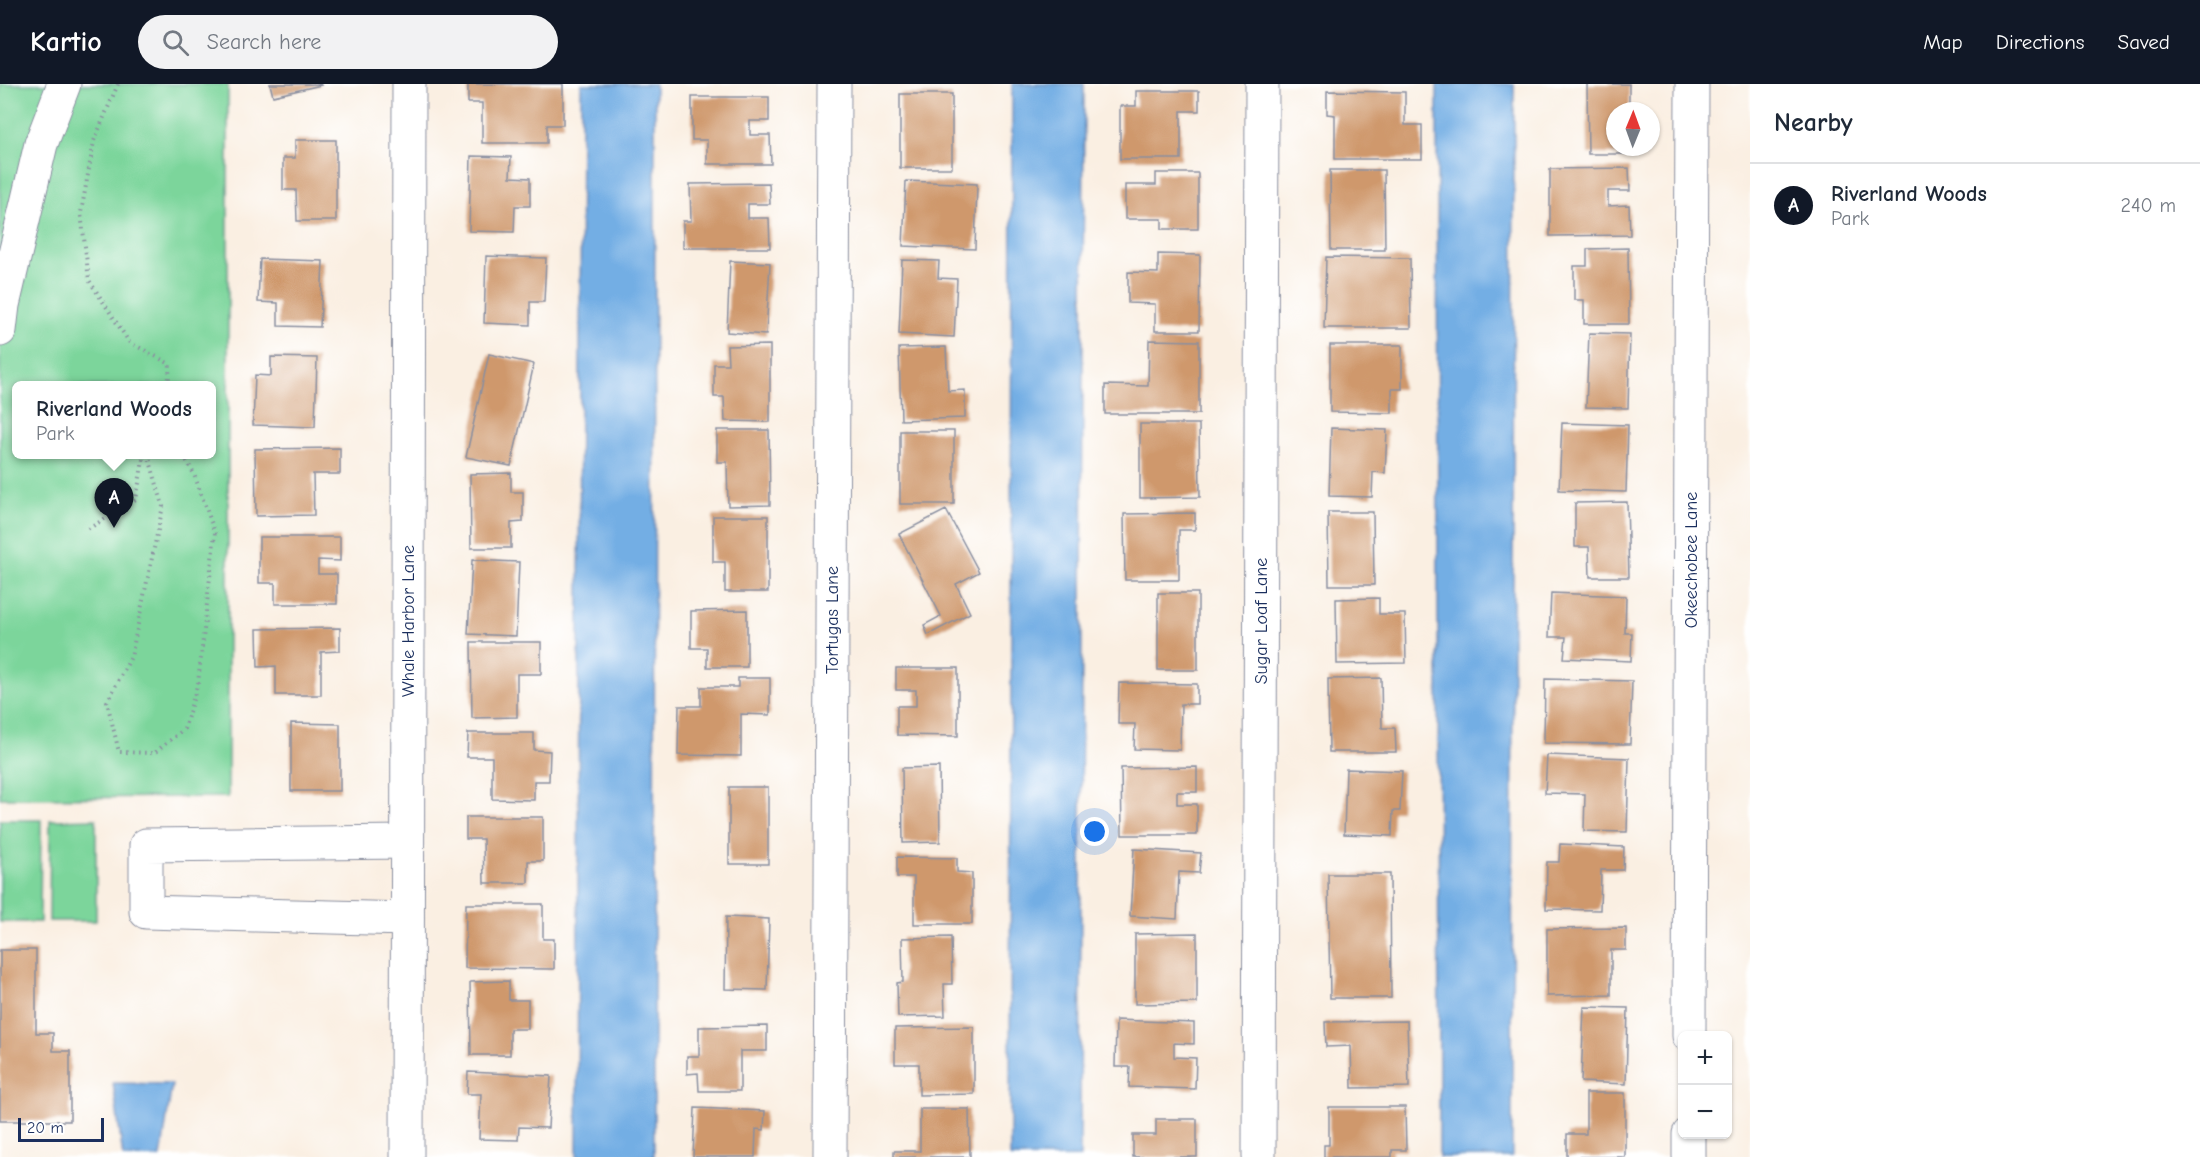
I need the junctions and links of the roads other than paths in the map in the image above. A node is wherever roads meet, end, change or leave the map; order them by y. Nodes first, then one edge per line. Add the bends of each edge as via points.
1 (64, 84) edge
2 (408, 84) edge
3 (834, 84) edge
4 (1262, 84) edge
5 (1692, 84) edge
6 (0, 330) edge
7 (407, 842) junction
8 (407, 919) junction
9 (1689, 1031) edge
10 (1689, 1139) edge
11 (406, 1157) edge
12 (830, 1157) edge
13 (1259, 1157) edge
14 (1689, 1157) edge

1 - 6 street via 41,144
2 - 7 street, Whale Harbor Lane
3 - 12 street, Tortugas Lane
4 - 13 street, Sugar Loaf Lane
5 - 9 street, Okeechobee Lane
7 - 8 street, Whale Harbor Lane
7 - 8 street via 146,845 146,912
8 - 11 street, Whale Harbor Lane
10 - 14 street

